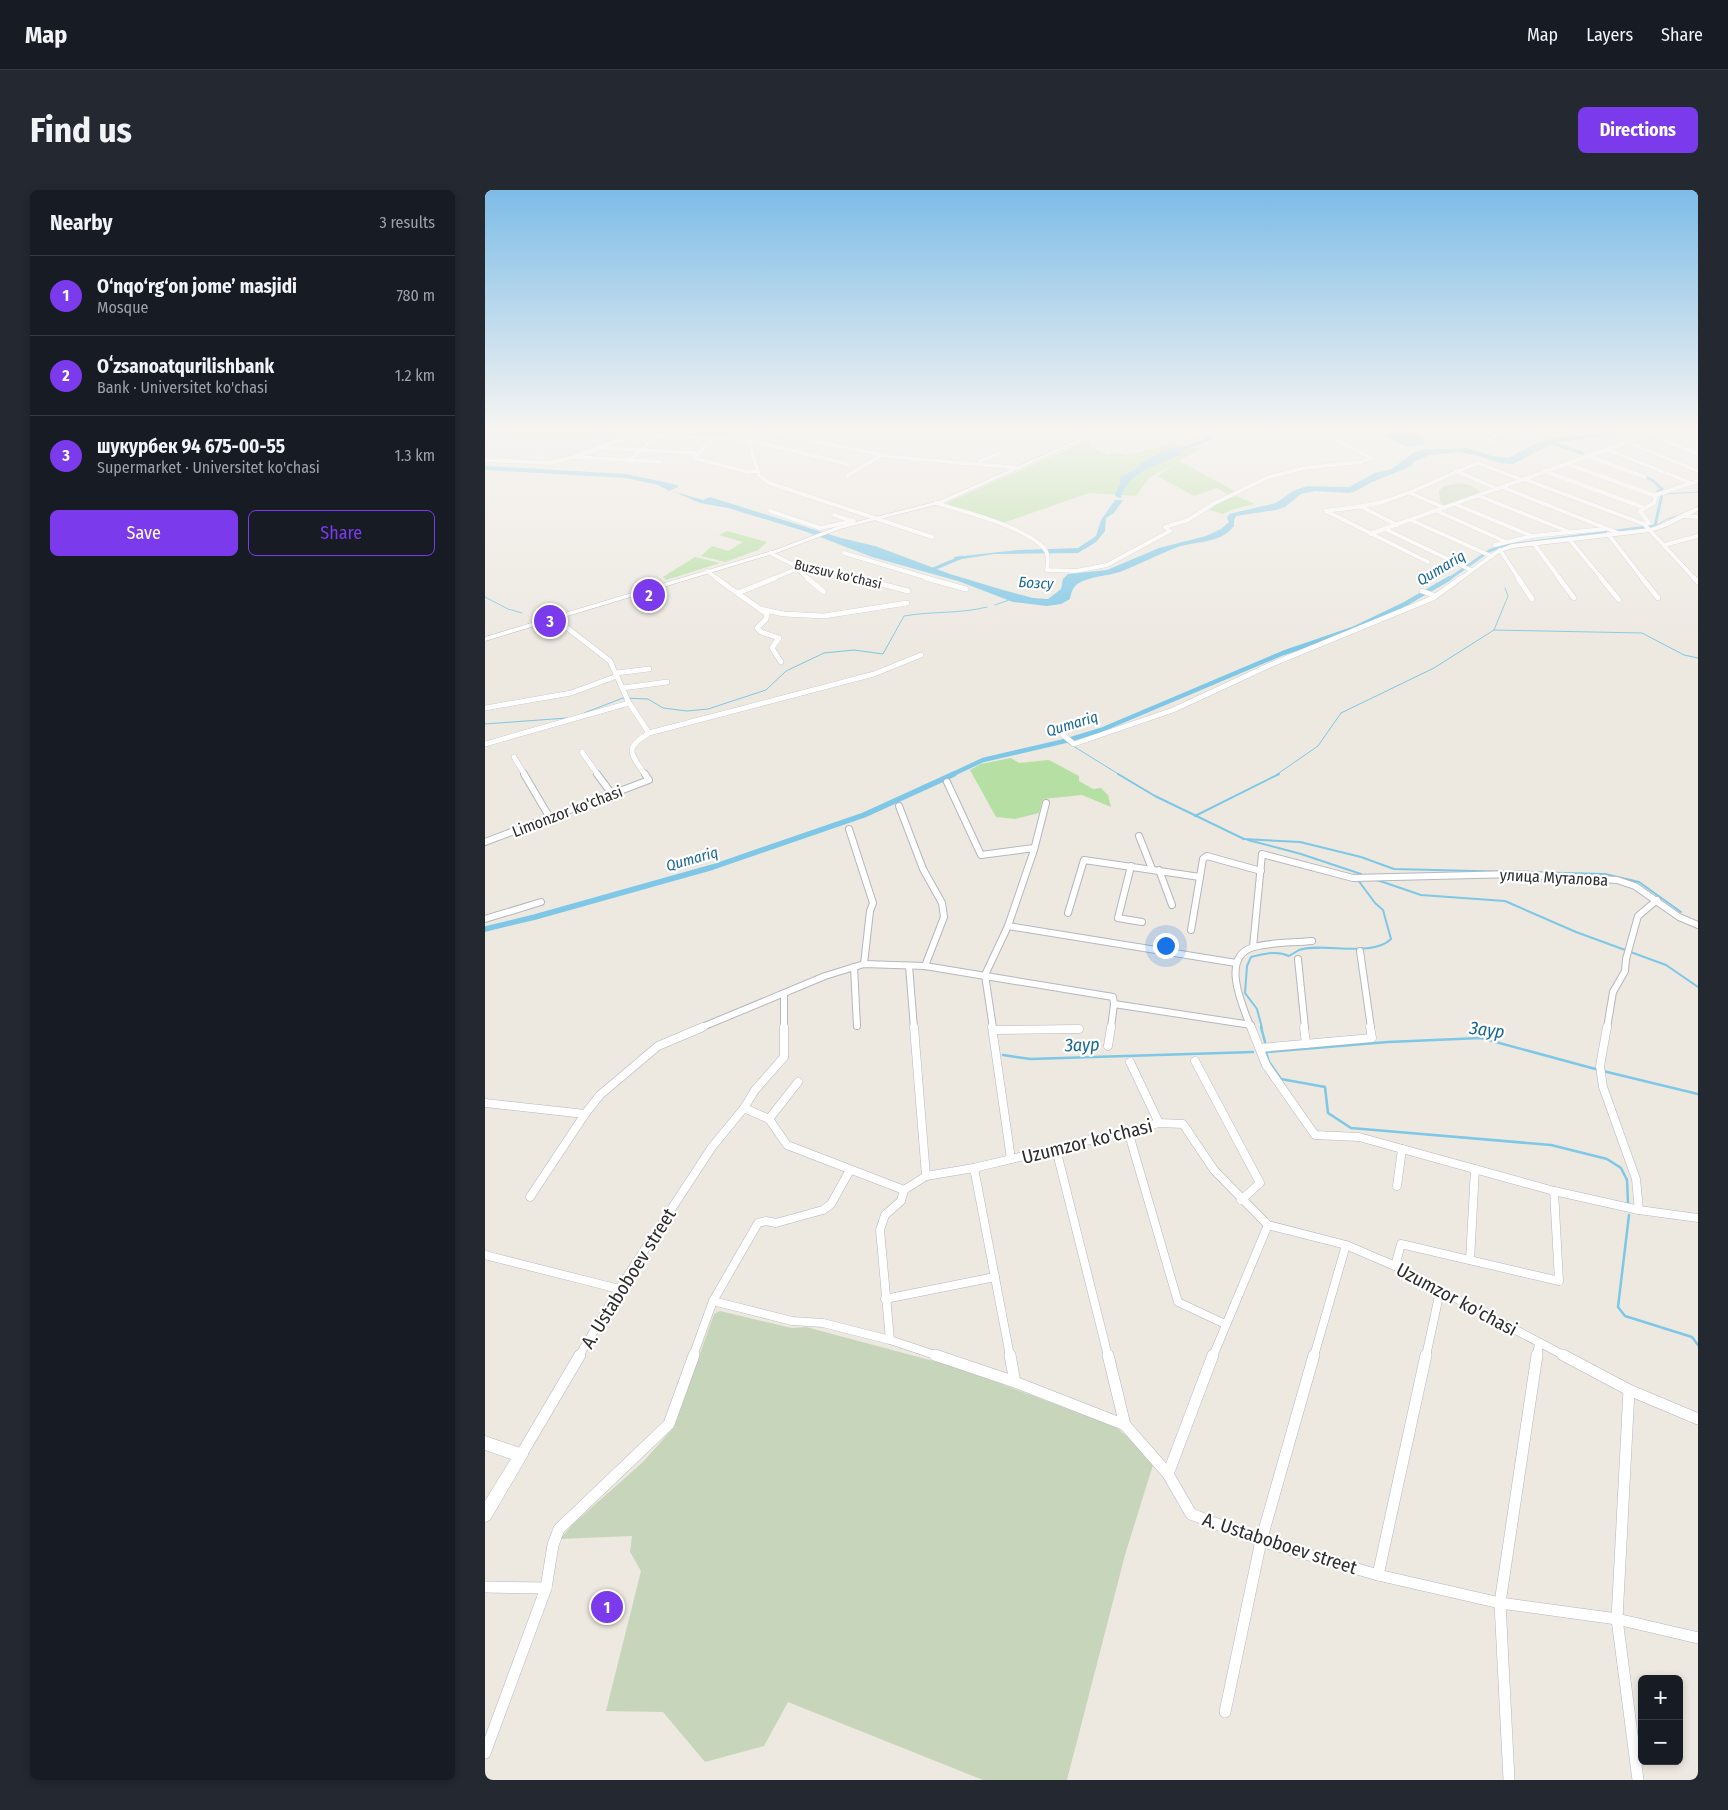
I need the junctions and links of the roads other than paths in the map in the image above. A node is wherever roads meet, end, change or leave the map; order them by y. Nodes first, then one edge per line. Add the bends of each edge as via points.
1 (824, 501) edge
2 (940, 501) edge
3 (1220, 501) edge
4 (1384, 501) edge
5 (1429, 501) edge
6 (1466, 501) edge
7 (1491, 501) edge
8 (1533, 501) edge
9 (1579, 501) edge
10 (1626, 501) edge
11 (1655, 501) edge
12 (936, 503) junction
13 (1457, 505) junction
14 (1360, 506) junction
15 (1445, 508) junction
16 (1645, 508) junction
17 (1698, 509) edge
18 (769, 511) dead end
19 (1437, 511) junction
20 (834, 515) dead end
21 (1684, 516) junction
22 (1698, 517) edge
23 (877, 519) junction
24 (1411, 520) junction
25 (857, 522) junction
26 (1397, 525) junction
27 (1647, 527) junction
28 (1385, 529) junction
29 (1607, 531) junction
30 (1370, 534) junction
31 (1569, 535) junction
32 (1532, 536) junction
33 (933, 537) dead end
34 (1697, 537) edge
35 (1504, 541) junction
36 (1534, 544) junction
37 (1664, 545) junction
38 (1497, 547) junction
39 (770, 553) junction
40 (844, 553) dead end
41 (1487, 555) junction
42 (1428, 562) dead end
43 (792, 564) junction
44 (797, 569) junction
45 (1470, 569) junction
46 (707, 571) junction
47 (1698, 582) edge
48 (966, 589) dead end
49 (908, 591) dead end
50 (1422, 591) dead end
51 (824, 592) dead end
52 (738, 593) junction
53 (1434, 596) junction
54 (1532, 598) dead end
55 (1574, 598) dead end
56 (1658, 598) dead end
57 (1619, 600) dead end
58 (907, 603) dead end
59 (760, 610) junction
60 (556, 617) junction
61 (485, 639) edge
62 (921, 655) dead end
63 (781, 662) dead end
64 (649, 669) dead end
65 (616, 674) junction
66 (667, 682) dead end
67 (623, 690) junction
68 (629, 703) junction
69 (485, 708) edge
70 (649, 734) junction
71 (1063, 735) dead end
72 (485, 744) edge
73 (582, 752) dead end
74 (514, 757) dead end
75 (947, 782) dead end
76 (611, 794) junction
77 (1046, 803) dead end
78 (899, 806) dead end
79 (550, 818) junction
80 (849, 829) dead end
81 (1139, 836) dead end
82 (485, 842) edge
83 (1034, 848) junction
84 (1131, 866) junction
85 (1156, 870) junction
86 (1261, 871) junction
87 (1200, 877) junction
88 (1657, 900) junction
89 (541, 902) dead end
90 (1172, 905) dead end
91 (1068, 913) dead end
92 (485, 919) edge
93 (1142, 922) dead end
94 (1698, 925) edge
95 (1008, 926) junction
96 (1191, 930) dead end
97 (1313, 941) dead end
98 (1253, 947) junction
99 (1360, 951) dead end
100 (1298, 959) dead end
101 (1237, 963) junction
102 (864, 964) junction
103 (909, 966) junction
104 (925, 966) junction
105 (854, 967) junction
106 (985, 975) junction
107 (784, 994) junction
108 (1114, 1004) junction
109 (1251, 1025) junction
110 (857, 1026) dead end
111 (1079, 1029) dead end
112 (993, 1030) junction
113 (1306, 1044) junction
114 (1108, 1046) dead end
115 (1260, 1048) junction
116 (1195, 1060) dead end
117 (1130, 1062) dead end
118 (798, 1082) dead end
119 (485, 1103) edge
120 (744, 1108) junction
121 (585, 1114) junction
122 (769, 1119) junction
123 (1159, 1123) junction
124 (1128, 1131) junction
125 (1056, 1149) junction
126 (1402, 1149) junction
127 (1011, 1159) junction
128 (974, 1168) junction
129 (1475, 1169) junction
130 (850, 1170) junction
131 (926, 1176) junction
132 (1397, 1186) dead end
133 (904, 1190) junction
134 (1554, 1191) junction
135 (530, 1198) dead end
136 (1241, 1200) junction
137 (1639, 1210) junction
138 (1698, 1218) edge
139 (1268, 1225) junction
140 (1346, 1245) junction
141 (485, 1255) edge
142 (1471, 1260) junction
143 (1395, 1266) junction
144 (995, 1277) junction
145 (619, 1289) junction
146 (1440, 1291) junction
147 (885, 1299) junction
148 (713, 1301) junction
149 (1225, 1324) junction
150 (890, 1340) junction
151 (1539, 1343) junction
152 (1015, 1382) junction
153 (1629, 1390) junction
154 (1698, 1419) edge
155 (1125, 1425) junction
156 (485, 1443) edge
157 (521, 1455) junction
158 (1168, 1474) junction
159 (485, 1516) edge
160 (1261, 1541) junction
161 (1378, 1575) junction
162 (485, 1587) edge
163 (546, 1588) junction
164 (1500, 1603) junction
165 (1617, 1618) junction
166 (1698, 1638) edge
167 (1225, 1712) dead end
168 (485, 1753) edge
169 (1509, 1780) edge
170 (1638, 1780) edge

1 - 23 street
2 - 12 main road
3 - 12 street via 1188,520 1165,527 1171,531 1107,565 1076,571 1047,570 1049,556 1044,548 1005,526
4 - 14 street
5 - 15 street
6 - 13 street
7 - 31 street
8 - 29 street
9 - 27 street
10 - 16 street
11 - 16 street
12 - 23 main road
13 - 15 street
13 - 32 street
14 - 26 street
14 - 30 street via 1325,511
15 - 19 street
16 - 27 street via 1640,511 1649,523
17 - 21 main road
18 - 25 street via 821,528
19 - 24 street
19 - 35 street
20 - 25 street
21 - 22 street
21 - 27 main road via 1662,527
23 - 25 main road
23 - 33 street
24 - 26 street
24 - 41 street
25 - 39 main road
26 - 28 street
27 - 29 main road via 1618,533
27 - 37 street
28 - 30 street
28 - 45 street
29 - 31 street
29 - 31 main road via 1581,538
29 - 56 street
30 - 42 street
31 - 32 street
31 - 36 main road
31 - 57 street
32 - 35 street
34 - 37 street
35 - 38 street
36 - 38 main road
36 - 55 street
37 - 47 street
38 - 41 street
38 - 54 street
39 - 43 street, Buzsuv ko'chasi
39 - 46 main road
40 - 48 street
41 - 45 street
43 - 44 street
43 - 49 street, Buzsuv ko'chasi via 818,567
44 - 51 street
44 - 52 street
45 - 53 street
46 - 52 street
46 - 60 main road
50 - 53 street
52 - 59 street
53 - 71 street via 1173,710 1074,744
58 - 59 street via 824,616
59 - 63 street via 768,616 757,628 779,638 772,648
60 - 61 main road
60 - 65 street via 610,661
62 - 70 street via 875,674
64 - 65 street
65 - 67 street
65 - 69 street via 571,693
66 - 67 street
67 - 68 street
68 - 70 street
68 - 72 street
70 - 76 street, Limonzor ko'chasi via 631,748 631,754 649,780
73 - 76 street
74 - 79 street
75 - 83 street via 981,855
76 - 79 street, Limonzor ko'chasi
77 - 83 street
78 - 104 street via 923,869 942,904 944,917
79 - 82 street, Limonzor ko'chasi
80 - 102 street via 873,902
81 - 85 street
83 - 95 street
84 - 85 street
84 - 91 street via 1083,860
84 - 93 street via 1118,918
85 - 87 street
85 - 90 street
86 - 87 street via 1207,856 1203,859
86 - 88 street, улица Муталова via 1262,854 1353,878 1580,875 1626,882
86 - 98 street
87 - 96 street
88 - 94 street, улица Муталова via 1689,923
88 - 137 street via 1638,916 1625,970 1613,992 1600,1066 1603,1088 1636,1179
89 - 92 street
95 - 101 street
95 - 106 street
97 - 98 street
98 - 101 street via 1241,954
99 - 113 street via 1372,1038
100 - 113 street
101 - 109 street via 1237,993
102 - 103 street
102 - 105 street
103 - 104 street
103 - 131 street
104 - 106 street
105 - 107 street
105 - 110 street
106 - 108 street via 1113,997
106 - 112 street
107 - 120 street, A. Ustaboboev street via 784,1057
107 - 121 street via 658,1046 600,1095
108 - 109 street
108 - 114 street
109 - 115 street
111 - 112 street
112 - 127 street
113 - 115 street
115 - 126 street via 1266,1065 1315,1136 1359,1137
116 - 136 street via 1259,1183
117 - 123 street
118 - 122 street
119 - 121 street
120 - 122 street
120 - 145 street, A. Ustaboboev street via 712,1147
121 - 135 street
122 - 130 street via 787,1145
123 - 124 street, Uzumzor ko'chasi
123 - 136 street, Uzumzor ko'chasi via 1183,1124 1214,1170
124 - 125 street, Uzumzor ko'chasi
124 - 149 street via 1178,1302
125 - 127 street, Uzumzor ko'chasi
125 - 155 street, A. Ustaboboev street
126 - 129 street
126 - 132 street
127 - 128 street, Uzumzor ko'chasi
128 - 131 street, Uzumzor ko'chasi
128 - 144 street
129 - 134 street
129 - 142 street
130 - 133 street
130 - 148 street via 831,1204 823,1210 776,1223 758,1223
131 - 133 street, Uzumzor ko'chasi
133 - 147 street via 901,1201 885,1215 881,1230
134 - 137 street
134 - 142 street via 1559,1281
136 - 139 street, Uzumzor ko'chasi
137 - 138 street
139 - 140 street, Uzumzor ko'chasi
139 - 149 street
140 - 143 street, Uzumzor ko'chasi
140 - 160 street
141 - 145 street
142 - 143 street via 1401,1244
143 - 146 street, Uzumzor ko'chasi
144 - 147 street
144 - 152 street
145 - 157 street, A. Ustaboboev street
146 - 151 street, Uzumzor ko'chasi
146 - 161 street
147 - 150 street
148 - 150 street via 792,1321 823,1323
148 - 163 street via 669,1424 559,1529
149 - 158 street
150 - 152 street
151 - 153 street, Uzumzor ko'chasi
151 - 164 street
152 - 155 street
153 - 154 street, Uzumzor ko'chasi
153 - 165 street
155 - 158 street, A. Ustaboboev street
156 - 157 main road
157 - 159 main road
158 - 160 street, A. Ustaboboev street via 1191,1514
160 - 161 street, A. Ustaboboev street
160 - 167 street
161 - 164 street, A. Ustaboboev street
162 - 163 street
163 - 168 street
164 - 165 street, A. Ustaboboev street
164 - 169 street
165 - 166 street, A. Ustaboboev street
165 - 170 street

